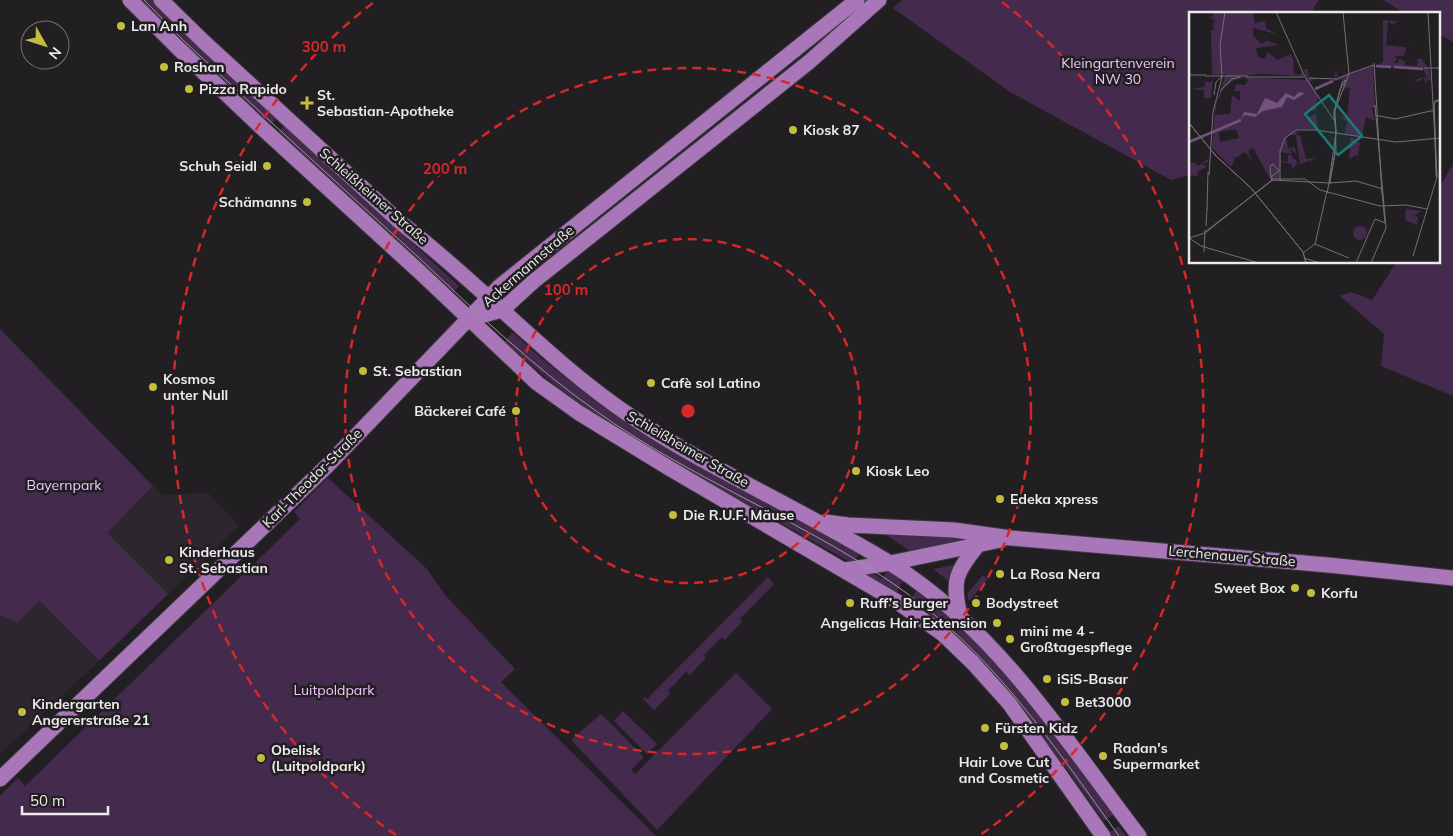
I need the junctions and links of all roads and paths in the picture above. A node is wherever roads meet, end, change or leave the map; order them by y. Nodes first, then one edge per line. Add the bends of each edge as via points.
1 (130, 0) edge
2 (161, 0) edge
3 (857, 0) edge
4 (879, 0) edge
5 (489, 298) junction
6 (502, 310) junction
7 (469, 319) junction
8 (814, 520) junction
9 (1012, 538) junction
10 (978, 545) junction
11 (890, 563) junction
12 (845, 570) junction
13 (1453, 578) edge
14 (960, 616) junction
15 (0, 779) edge
16 (1104, 836) edge
17 (1139, 836) edge

1 - 7 main road, Schleißheimer Straße via 260,126
2 - 5 main road, Schleißheimer Straße via 394,216
3 - 5 main road, Ackermannstraße
4 - 6 main road, Ackermannstraße via 809,62
5 - 6 main road, Schleißheimer Straße
5 - 7 main road, Ackermannstraße
6 - 7 main road, Ackermannstraße
6 - 8 main road, Schleißheimer Straße via 575,374 631,416 680,447
7 - 12 main road, Schleißheimer Straße via 517,366 555,397 669,468
7 - 15 main road, Karl-Theodor-Straße via 327,466
8 - 9 main road, Lerchenauer Straße via 848,525 954,530
8 - 11 main road, Schleißheimer Straße
9 - 10 main road, Lerchenauer Straße
9 - 13 main road, Lerchenauer Straße
10 - 11 main road, Lerchenauer Straße
10 - 14 main road via 960,567 955,581
11 - 12 main road, Lerchenauer Straße
11 - 14 main road, Schleißheimer Straße
12 - 16 main road, Schleißheimer Straße via 914,612 973,663 1009,703
14 - 17 main road, Schleißheimer Straße via 1021,680

